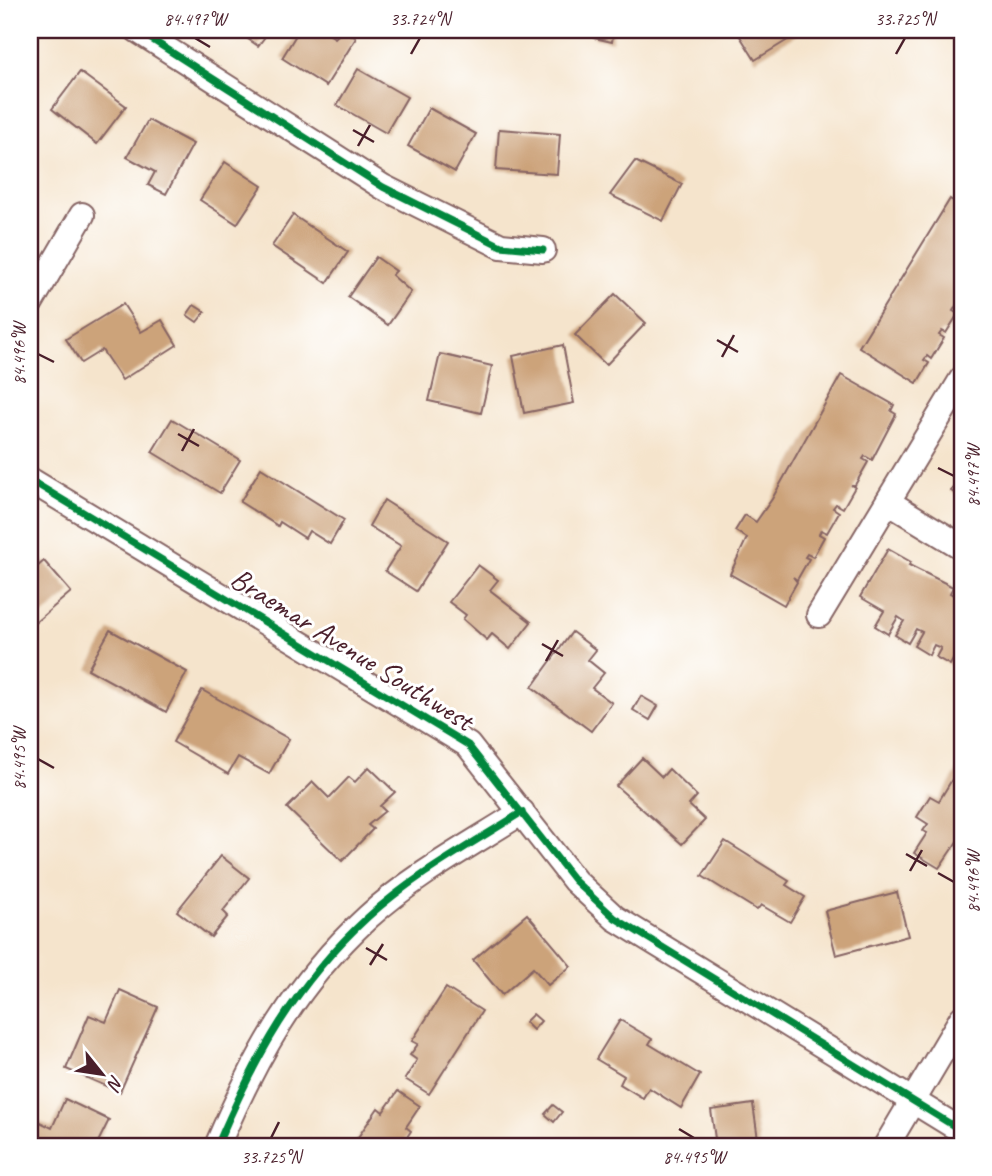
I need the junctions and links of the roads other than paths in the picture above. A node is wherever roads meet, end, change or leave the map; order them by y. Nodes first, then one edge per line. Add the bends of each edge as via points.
1 (137, 30) edge
2 (82, 215) dead end
3 (543, 250) dead end
4 (30, 304) edge
5 (962, 379) edge
6 (30, 480) edge
7 (888, 502) junction
8 (962, 547) edge
9 (819, 615) dead end
10 (522, 812) junction
11 (962, 1018) edge
12 (913, 1102) junction
13 (962, 1131) edge
14 (217, 1146) edge
15 (886, 1146) edge

1 - 3 street via 383,187 501,246
2 - 4 street
5 - 7 street
6 - 10 street, Braemar Avenue Southwest via 468,745
7 - 8 street
7 - 9 street
10 - 12 street, Braemar Avenue Southwest via 575,881 615,918
10 - 14 street via 406,887 369,916 316,970 276,1024
11 - 12 street
12 - 13 street, Braemar Avenue Southwest
12 - 15 street

